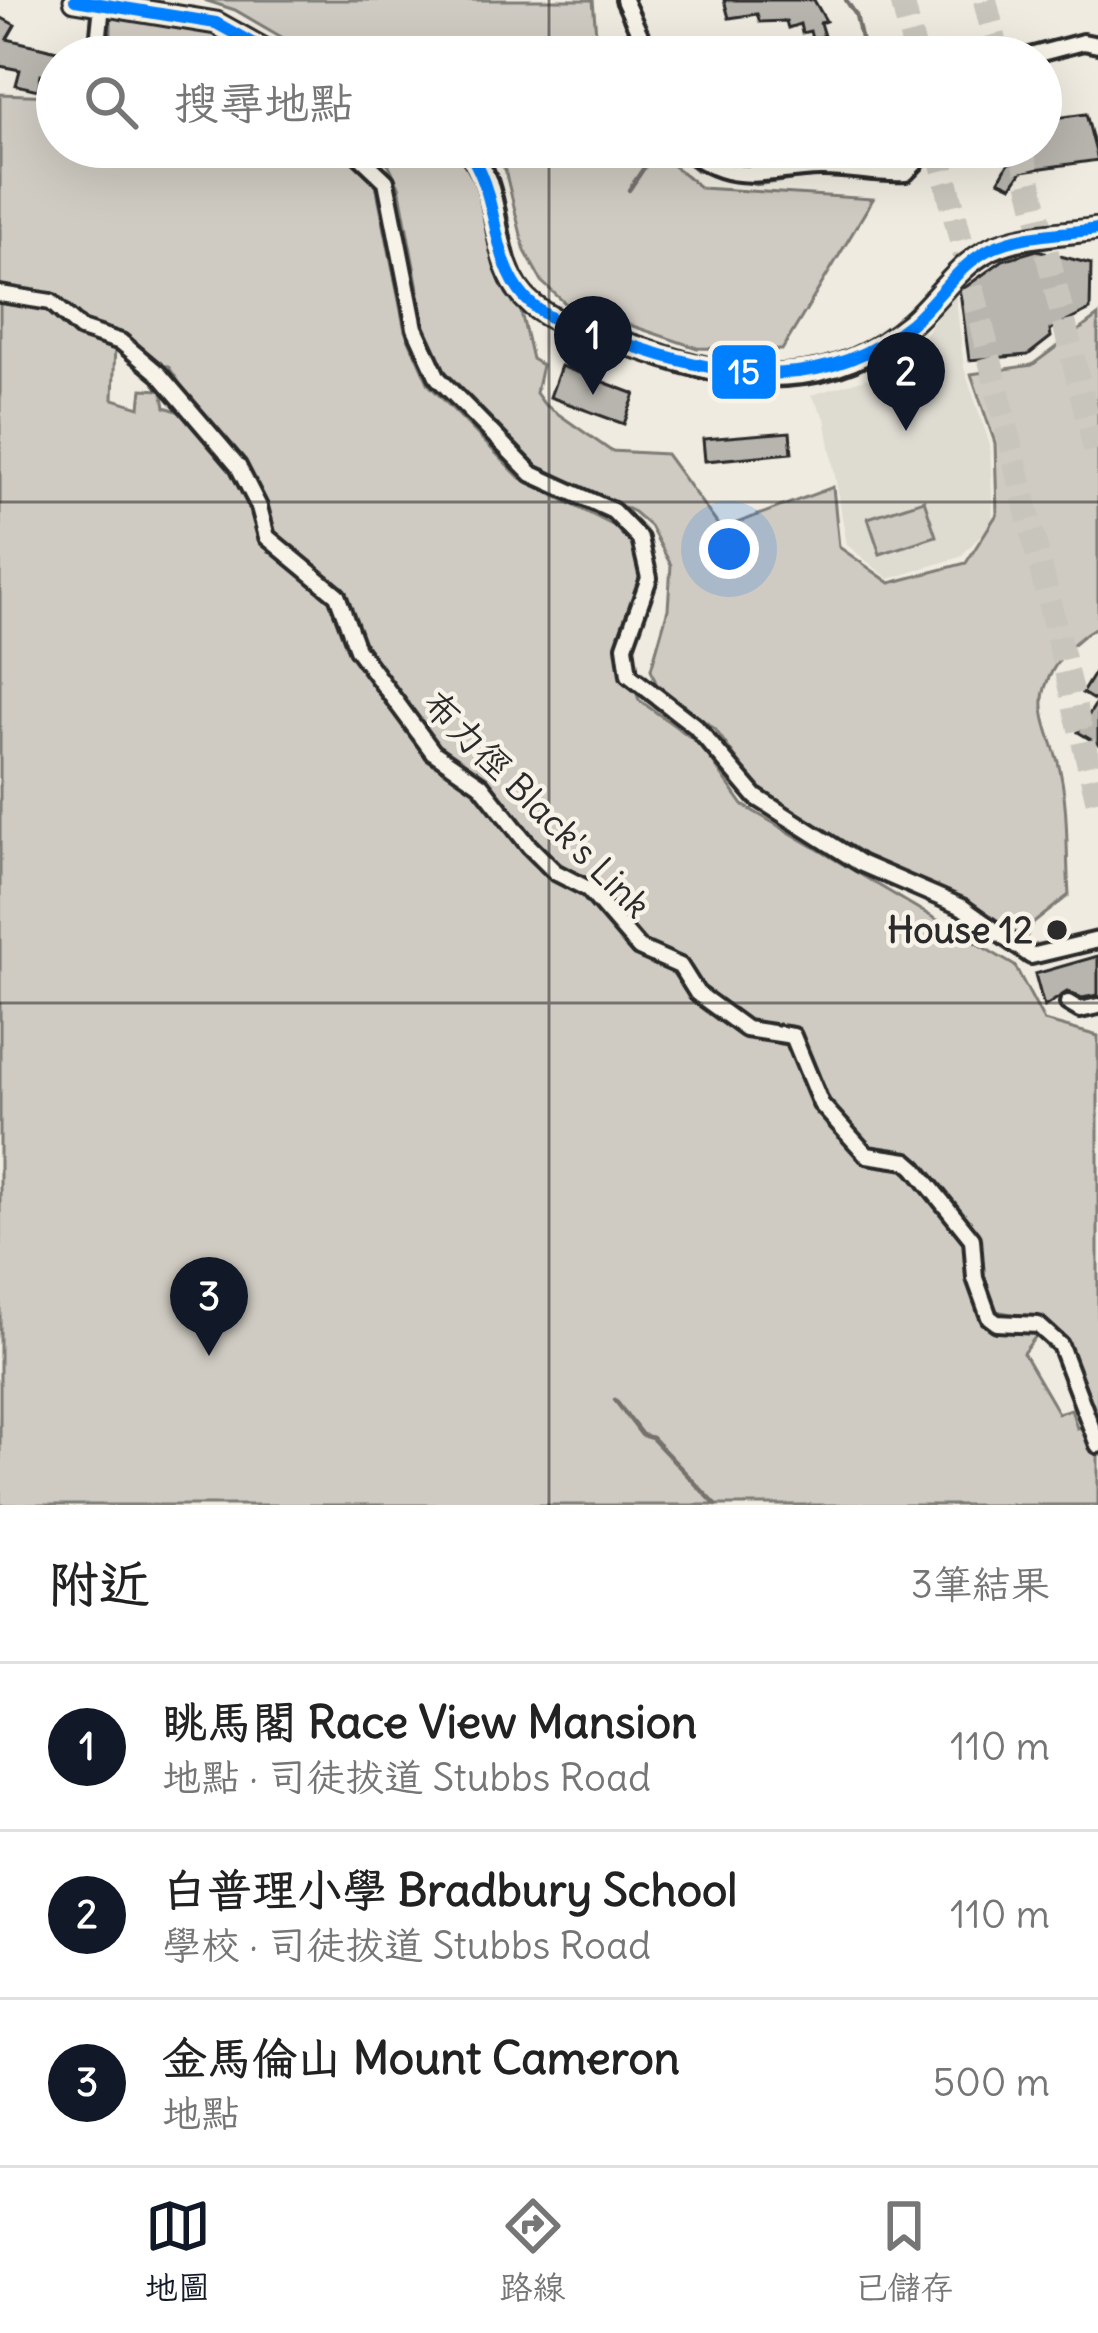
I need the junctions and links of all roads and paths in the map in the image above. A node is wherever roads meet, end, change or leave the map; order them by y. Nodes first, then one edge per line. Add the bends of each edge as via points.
1 (75, 0) edge
2 (624, 0) edge
3 (102, 5) junction
4 (100, 36) edge
5 (239, 36) edge
6 (640, 36) edge
7 (1098, 45) edge
8 (1062, 47) edge
9 (372, 168) edge
10 (480, 168) edge
11 (718, 168) edge
12 (822, 168) edge
13 (822, 168) edge
14 (910, 168) edge
15 (1098, 229) edge
16 (0, 294) edge
17 (1098, 940) edge
18 (1068, 1003) dead end
19 (1098, 1006) edge
20 (1098, 1445) edge

1 - 3 main road
2 - 6 street
3 - 4 street
3 - 5 main road via 216,23
7 - 8 street
9 - 17 street via 386,181 418,339 438,379 532,474 613,511 640,539 649,578 623,652 629,675 695,726 756,797 860,863 962,908 1023,951 1042,957
10 - 15 main road via 512,276 537,308 692,367 772,380 872,352 988,250
11 - 13 street via 753,177
12 - 14 street via 866,176
16 - 20 street, 布力徑 Black's Link via 51,302 159,374 238,466 267,537 337,595 357,649 433,752 477,782 529,846 588,889 636,946 680,966 697,993 746,1029 793,1036 821,1104 867,1155 915,1168 972,1239 989,1318 1038,1325 1060,1345
18 - 19 street

